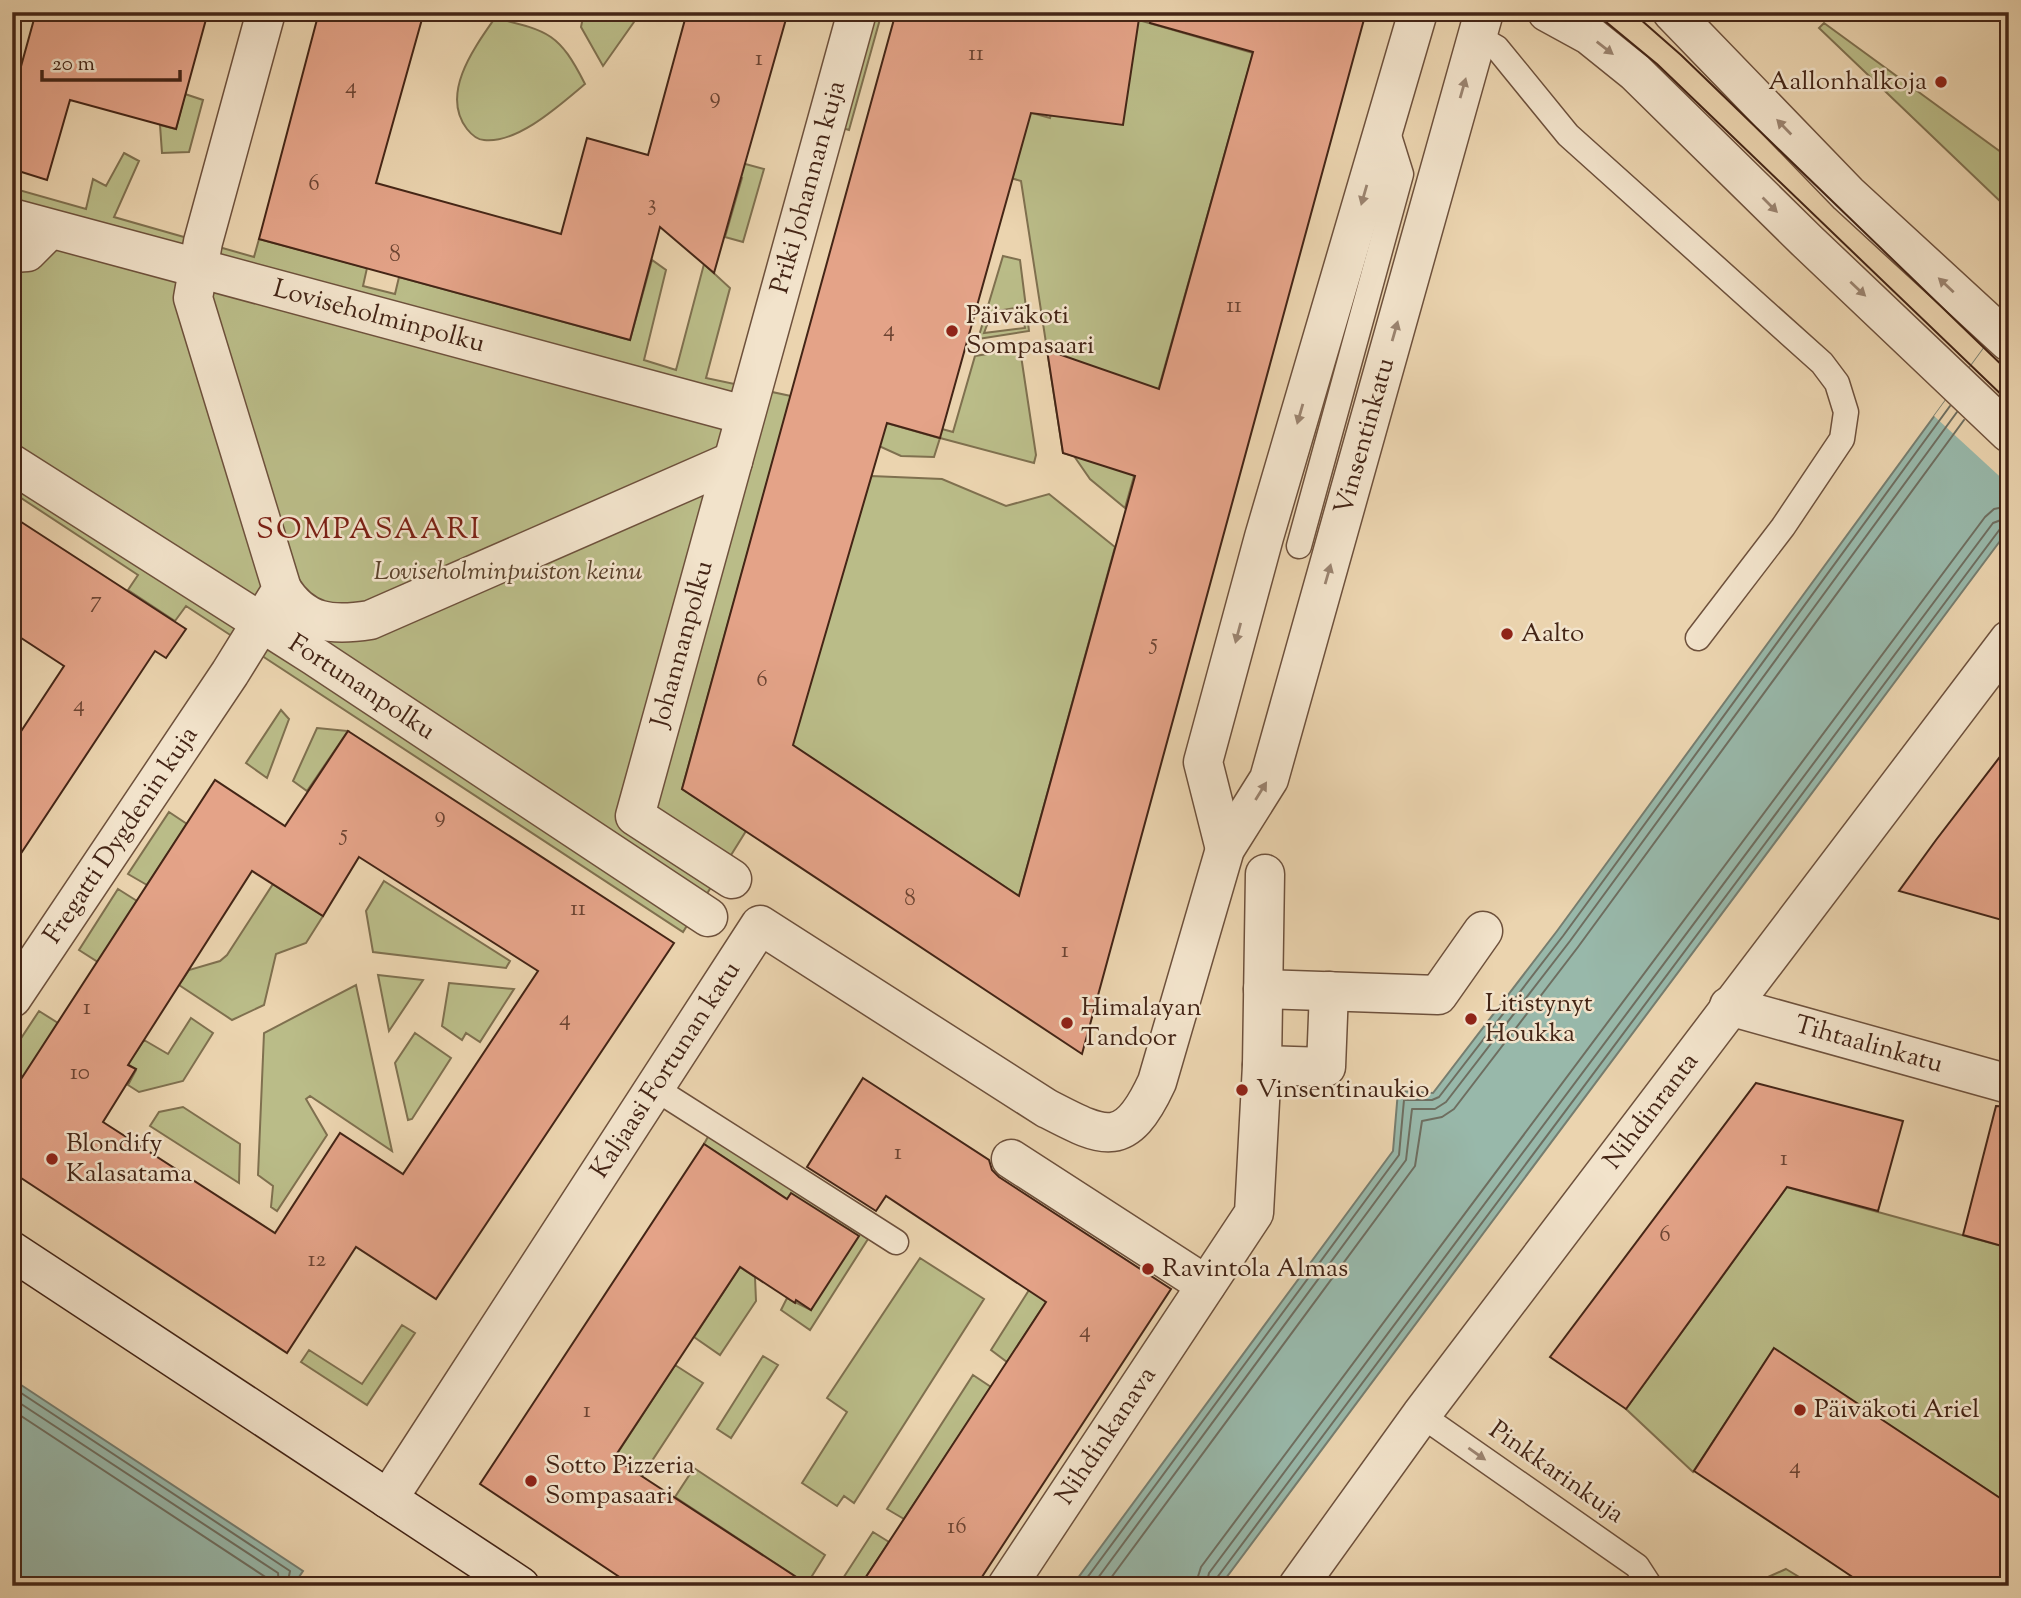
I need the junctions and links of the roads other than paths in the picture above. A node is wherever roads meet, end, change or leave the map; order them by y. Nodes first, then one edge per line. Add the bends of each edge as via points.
1 (266, 12) edge
2 (858, 12) edge
3 (1418, 12) edge
4 (1547, 12) edge
5 (1672, 12) edge
6 (1481, 25) edge
7 (1385, 122) junction
8 (1448, 141) junction
9 (1401, 174) junction
10 (12, 218) edge
11 (50, 229) junction
12 (12, 253) edge
13 (197, 268) junction
14 (2003, 336) edge
15 (760, 361) joint
16 (744, 415) junction
17 (2009, 433) edge
18 (733, 461) junction
19 (12, 464) edge
20 (1299, 546) dead end
21 (282, 589) junction
22 (261, 624) junction
23 (1698, 639) dead end
24 (2009, 640) edge
25 (1225, 849) junction
26 (1265, 874) dead end
27 (732, 879) dead end
28 (708, 917) dead end
29 (1483, 931) dead end
30 (1263, 989) junction
31 (1329, 991) junction
32 (12, 998) edge
33 (1729, 1006) junction
34 (1262, 1065) junction
35 (2009, 1084) edge
36 (656, 1089) junction
37 (1046, 1108) joint
38 (1011, 1159) dead end
39 (896, 1242) dead end
40 (12, 1251) edge
41 (1206, 1285) junction
42 (1421, 1415) junction
43 (388, 1500) junction
44 (520, 1586) edge
45 (1007, 1586) edge
46 (1298, 1586) edge
47 (1650, 1586) edge

1 - 13 street
2 - 15 street, Priki Johannan kuja
3 - 7 street
4 -> 17 street via 1589,35 1635,72
14 -> 5 street via 1848,194
8 -> 6 street, Vinsentinkatu
6 - 23 lane via 1568,135 1822,363 1837,383 1846,412 1842,439 1783,527
7 - 9 lane
7 -> 25 street via 1203,762
8 - 9 lane
25 -> 8 street, Vinsentinkatu via 1269,779
9 - 20 lane
10 - 11 street, Loviseholminpolku
11 - 12 street via 27,252
11 - 13 street, Loviseholminpolku
13 - 16 street, Loviseholminpolku
13 - 21 street via 193,298
15 - 16 street, Johannanpolku
16 - 18 street, Johannanpolku
18 - 21 street via 370,620 321,622 302,613
18 - 27 street, Johannanpolku via 635,816
19 - 22 street, Fortunanpolku
21 - 22 street, Fregatti Dygdenin kuja
22 - 28 street, Fortunanpolku
22 - 32 street, Fregatti Dygdenin kuja
24 - 33 street, Nihdinranta
25 - 37 street, Vinsentinkatu via 1157,1082 1144,1109 1128,1127 1108,1134 1089,1130
26 - 30 street, Nihdinkanava
29 - 31 street via 1438,995
30 - 31 street
30 - 34 street, Nihdinkanava
31 - 34 street via 1333,1067
33 - 35 street, Tihtaalinkatu
33 - 42 street, Nihdinranta
34 - 41 street, Nihdinkanava via 1254,1213
36 - 37 street, Kaljaasi Fortunan katu via 760,925
36 - 39 lane
36 - 43 street, Kaljaasi Fortunan katu
38 - 41 street
40 - 43 street
41 - 45 street, Nihdinkanava
42 - 46 street, Nihdinranta
42 -> 47 lane, Pinkkarinkuja via 1637,1566
43 - 44 street

